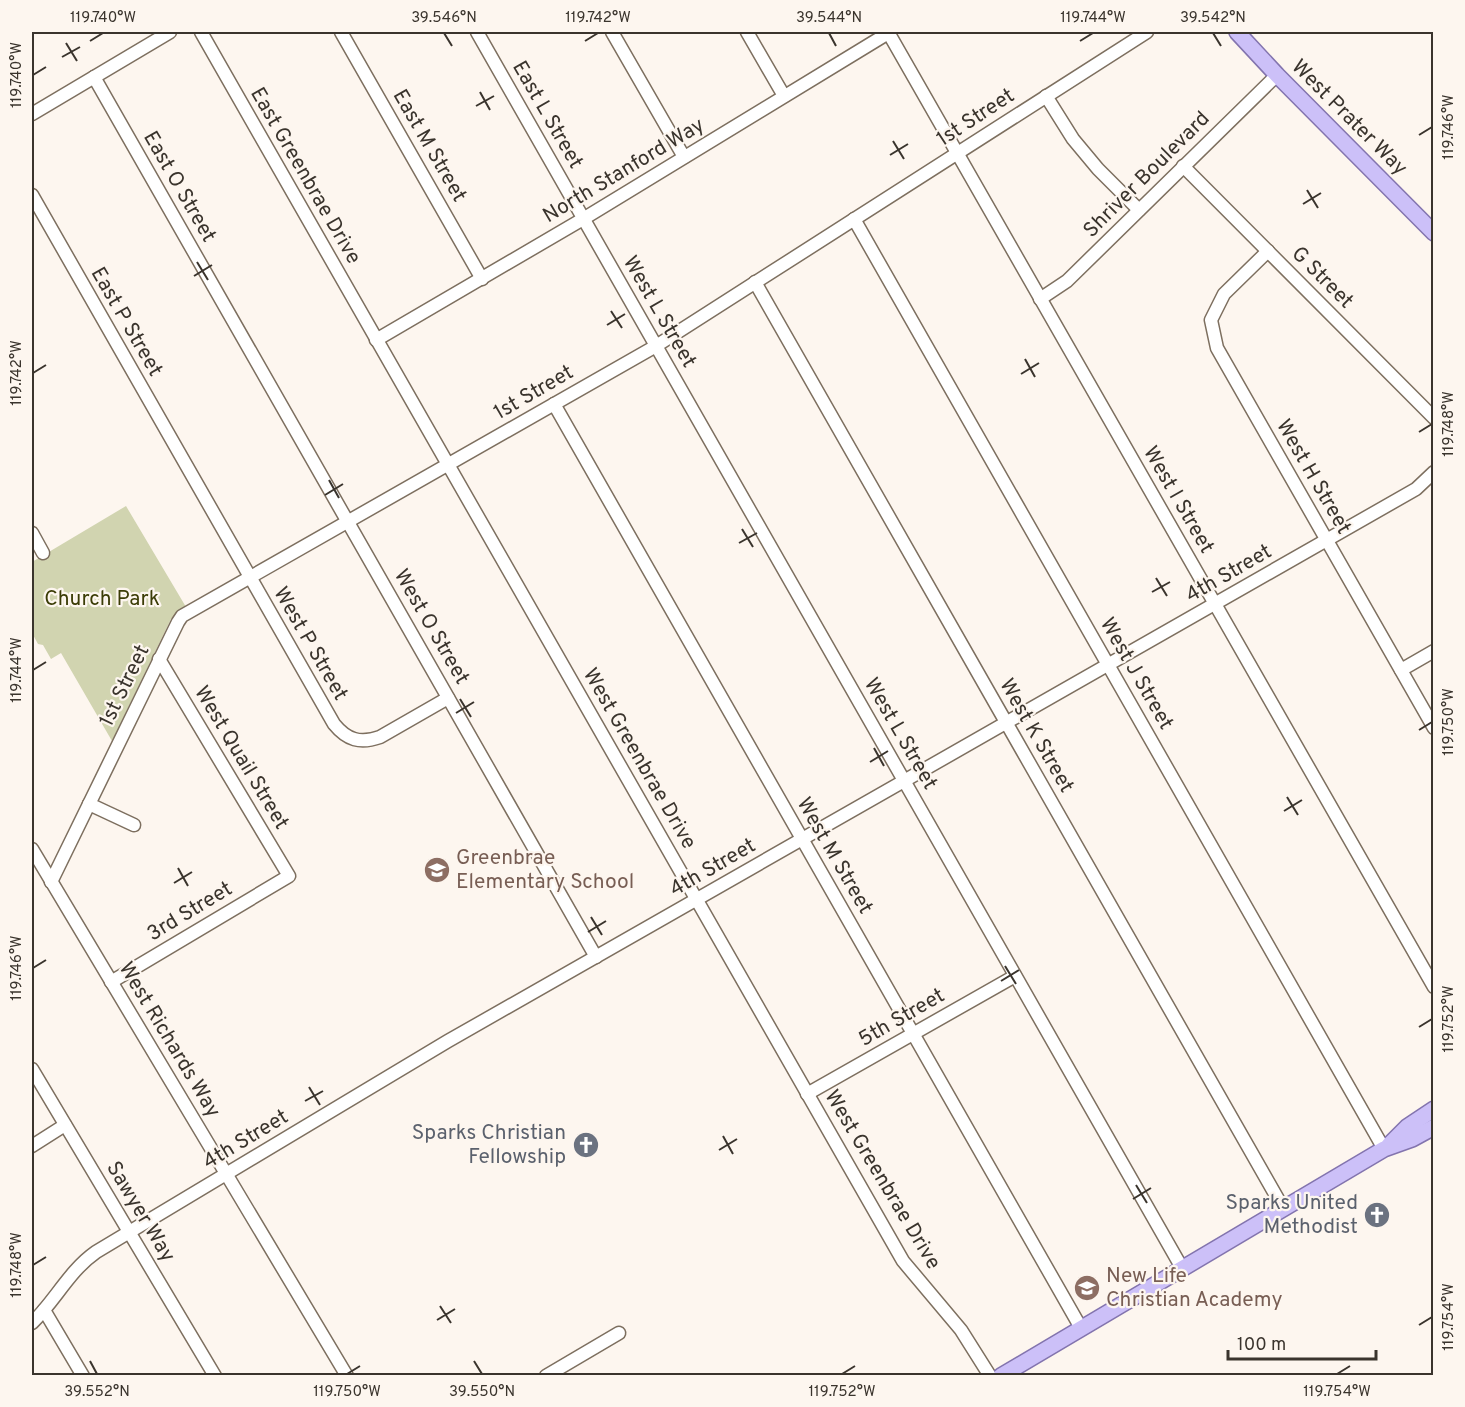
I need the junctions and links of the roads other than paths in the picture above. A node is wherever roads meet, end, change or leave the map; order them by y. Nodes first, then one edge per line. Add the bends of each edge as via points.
1 (170, 32) edge
2 (201, 32) edge
3 (341, 32) edge
4 (477, 32) edge
5 (612, 32) edge
6 (747, 32) edge
7 (889, 32) edge
8 (1147, 32) edge
9 (1237, 32) edge
10 (1277, 75) junction
11 (94, 77) junction
12 (784, 96) junction
13 (1046, 96) junction
14 (32, 114) edge
15 (957, 153) junction
16 (684, 157) junction
17 (1184, 166) junction
18 (32, 195) edge
19 (1138, 210) junction
20 (583, 219) junction
21 (854, 219) junction
22 (1434, 232) edge
23 (1268, 251) junction
24 (483, 279) junction
25 (755, 282) junction
26 (1040, 299) junction
27 (376, 339) junction
28 (656, 346) junction
29 (554, 404) junction
30 (285, 411) joint
31 (1434, 418) edge
32 (448, 464) junction
33 (187, 467) joint
34 (1434, 472) edge
35 (348, 522) junction
36 (32, 533) edge
37 (1326, 540) junction
38 (43, 553) dead end
39 (250, 578) junction
40 (1215, 604) junction
41 (1434, 651) edge
42 (159, 660) junction
43 (1108, 665) junction
44 (1401, 670) junction
45 (448, 698) junction
46 (1006, 723) junction
47 (1434, 728) edge
48 (904, 781) junction
49 (89, 804) junction
50 (134, 825) dead end
51 (802, 839) junction
52 (32, 849) edge
53 (289, 876) joint
54 (51, 882) junction
55 (696, 900) junction
56 (596, 957) junction
57 (1015, 975) junction
58 (111, 982) junction
59 (1434, 987) edge
60 (913, 1034) junction
61 (32, 1069) edge
62 (807, 1094) junction
63 (1434, 1109) edge
64 (66, 1125) junction
65 (1434, 1127) edge
66 (32, 1146) edge
67 (1384, 1149) junction
68 (226, 1174) junction
69 (1283, 1208) junction
70 (129, 1232) junction
71 (1182, 1268) junction
72 (44, 1310) junction
73 (32, 1323) edge
74 (1081, 1328) junction
75 (619, 1334) dead end
76 (83, 1376) edge
77 (215, 1376) edge
78 (347, 1376) edge
79 (546, 1376) edge
80 (990, 1376) edge
81 (1001, 1376) edge

1 - 11 street
2 - 27 street, East Greenbrae Drive
3 - 24 street, East M Street
4 - 20 street, East L Street
5 - 16 street
6 - 12 street
7 - 12 street, North Stanford Way
7 - 15 street, West I Street
8 - 13 street, 1st Street
9 - 10 main road, West Prater Way
10 - 17 street, Shriver Boulevard
10 - 22 main road, West Prater Way
11 - 14 street
11 - 30 street, East O Street
12 - 16 street, North Stanford Way
13 - 15 street, 1st Street
13 - 19 street via 1098,169
15 - 21 street, 1st Street
15 - 26 street, West I Street
16 - 20 street, North Stanford Way
17 - 19 street, Shriver Boulevard
17 - 23 street, G Street
18 - 33 street, East P Street
19 - 26 street, Shriver Boulevard via 1067,281
20 - 24 street, North Stanford Way
20 - 28 street, West L Street
21 - 25 street, 1st Street
21 - 43 street, West J Street
23 - 31 street, G Street
23 - 37 street, West H Street via 1224,294 1211,320 1217,348
24 - 27 street, North Stanford Way
25 - 28 street, 1st Street
25 - 46 street, West K Street
26 - 40 street, West I Street
27 - 32 street, West Greenbrae Drive
28 - 29 street, 1st Street
28 - 48 street, West L Street
29 - 32 street, 1st Street
29 - 51 street, West M Street
30 - 35 street, West O Street
32 - 35 street, 1st Street
32 - 55 street, West Greenbrae Drive
33 - 39 street, West P Street
34 - 37 street, 4th Street via 1416,489
35 - 39 street, 1st Street
35 - 45 street, West O Street
36 - 38 street
37 - 40 street, 4th Street
37 - 44 street, West H Street
39 - 42 street, 1st Street via 182,616
39 - 45 street, West P Street via 342,735 354,741 374,739
40 - 43 street, 4th Street
40 - 59 street, West I Street
41 - 44 street
42 - 49 street, 1st Street
42 - 53 street, West Quail Street
43 - 46 street, 4th Street
43 - 67 street, West J Street
44 - 47 street, West H Street
45 - 56 street, West O Street
46 - 48 street, 4th Street
46 - 69 street, West K Street
48 - 51 street, 4th Street
48 - 57 street, West L Street
49 - 50 street
49 - 54 street, 1st Street
51 - 55 street, 4th Street
51 - 60 street, West M Street
52 - 54 street, West Richards Way
53 - 58 street, 3rd Street
54 - 58 street, West Richards Way
55 - 56 street, 4th Street
55 - 62 street, West Greenbrae Drive
56 - 68 street, 4th Street
57 - 60 street, 5th Street
57 - 71 street, West L Street
58 - 68 street, West Richards Way
60 - 62 street, 5th Street
60 - 74 street, West M Street
61 - 64 street, Sawyer Way
62 - 80 street, West Greenbrae Drive via 903,1261 961,1330
63 - 67 main road
64 - 66 street
64 - 70 street, Sawyer Way
65 - 67 main road
67 - 69 main road
68 - 70 street, 4th Street
68 - 78 street, West Richards Way
69 - 71 main road
70 - 72 street, 4th Street via 75,1269
70 - 77 street, Sawyer Way
71 - 74 main road
72 - 73 street, 4th Street
72 - 76 street
74 - 81 main road
75 - 79 street

